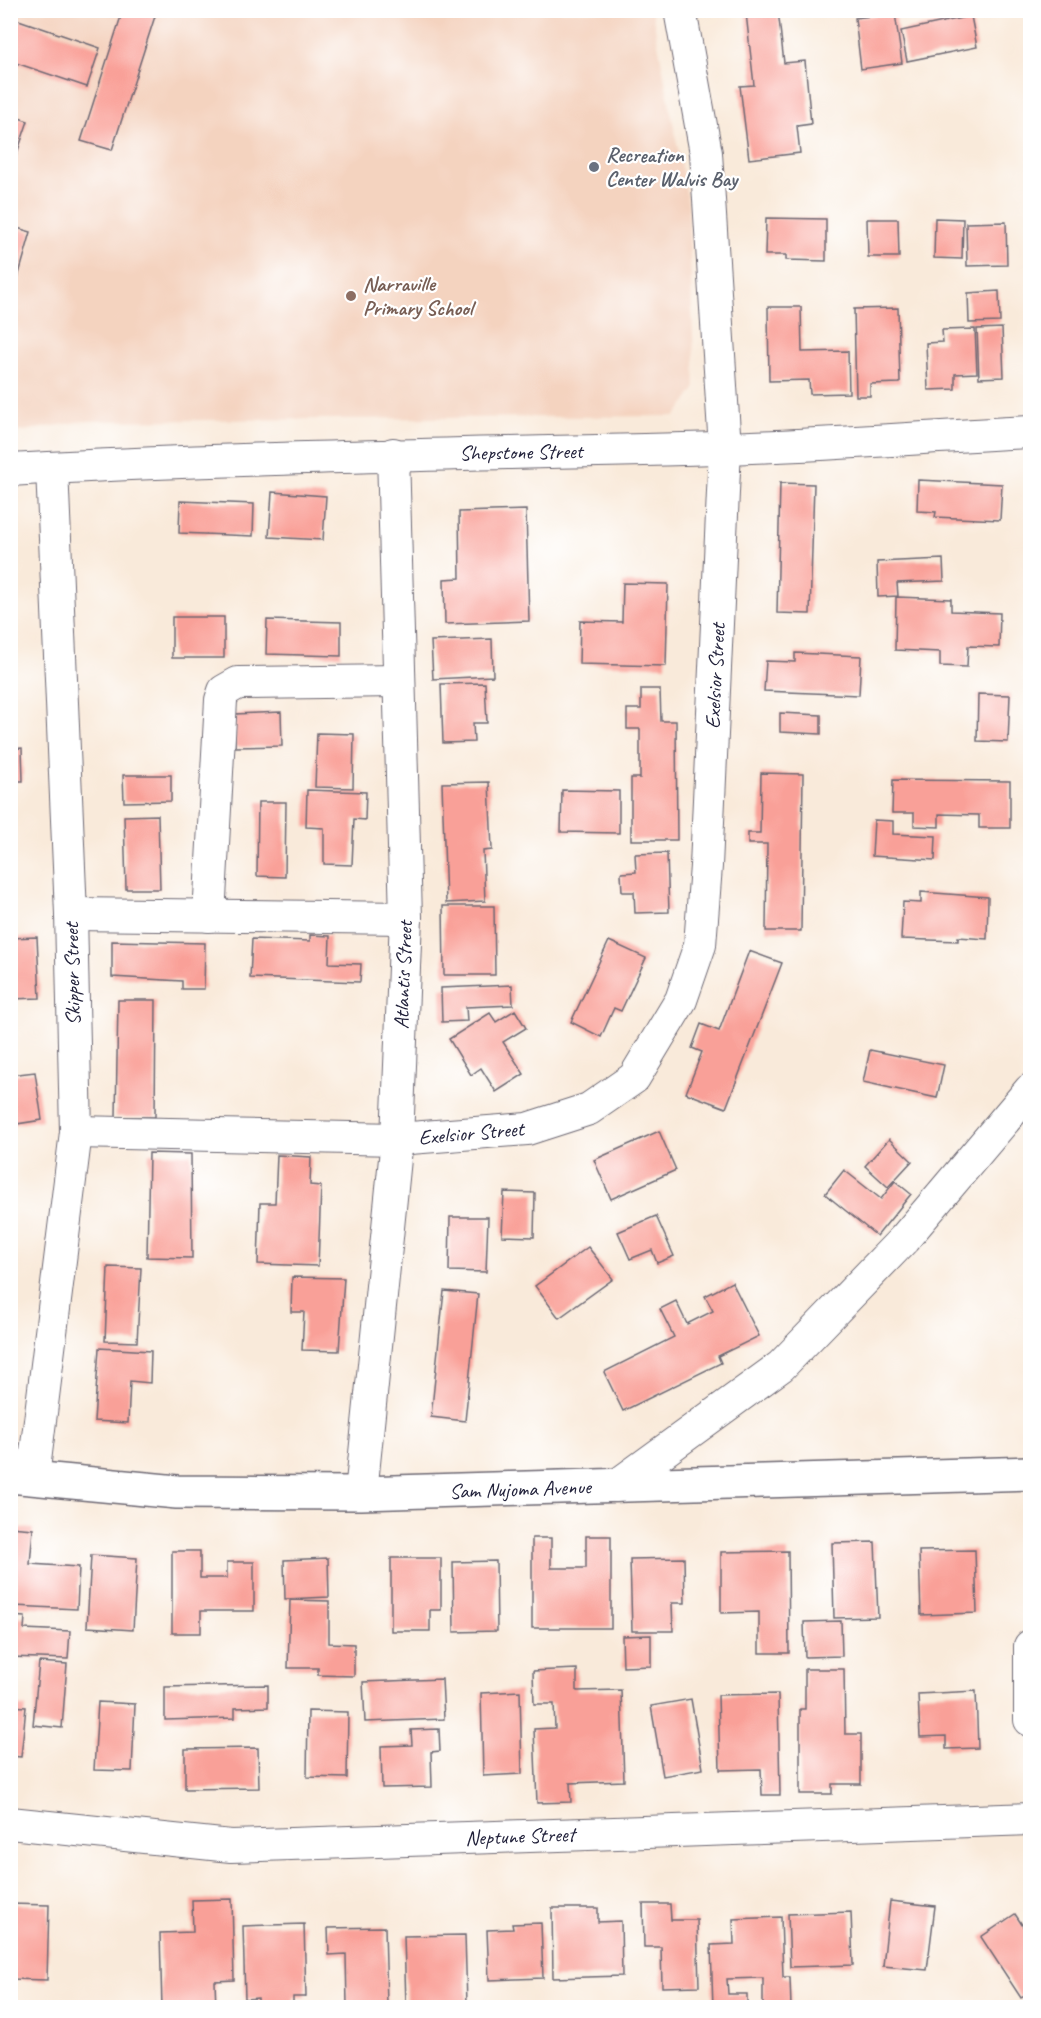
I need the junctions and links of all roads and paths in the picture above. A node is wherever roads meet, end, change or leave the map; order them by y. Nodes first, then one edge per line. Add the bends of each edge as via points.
1 (680, 10) edge
2 (1030, 432) edge
3 (726, 448) junction
4 (393, 454) junction
5 (52, 468) junction
6 (10, 470) edge
7 (399, 681) junction
8 (71, 914) junction
9 (209, 916) junction
10 (406, 918) junction
11 (1030, 1090) edge
12 (76, 1132) junction
13 (397, 1139) junction
14 (1030, 1473) edge
15 (22, 1477) edge
16 (616, 1486) junction
17 (361, 1494) junction
18 (1030, 1646) edge
19 (1030, 1720) edge
20 (1030, 1819) edge
21 (10, 1823) edge

1 - 3 street, Exelsior Street via 706,153
2 - 3 street, Shepstone Street
3 - 4 street, Shepstone Street
3 - 13 street, Exelsior Street via 700,945 681,1000 634,1078 589,1109 527,1129
4 - 5 street, Shepstone Street
4 - 7 street, Atlantis Street
5 - 6 street, Shepstone Street
5 - 8 street, Skipper Street
7 - 9 street via 238,683 224,691
7 - 10 street, Atlantis Street
8 - 9 street
8 - 12 street, Skipper Street
9 - 10 street
10 - 13 street, Atlantis Street
11 - 16 street via 904,1239 782,1366
12 - 13 street, Exelsior Street
12 - 15 street, Skipper Street
13 - 17 street, Atlantis Street
14 - 16 street, Sam Nujoma Avenue
15 - 17 street, Sam Nujoma Avenue via 177,1492
16 - 17 street, Sam Nujoma Avenue
18 - 19 street
20 - 21 street, Neptune Street via 231,1846

